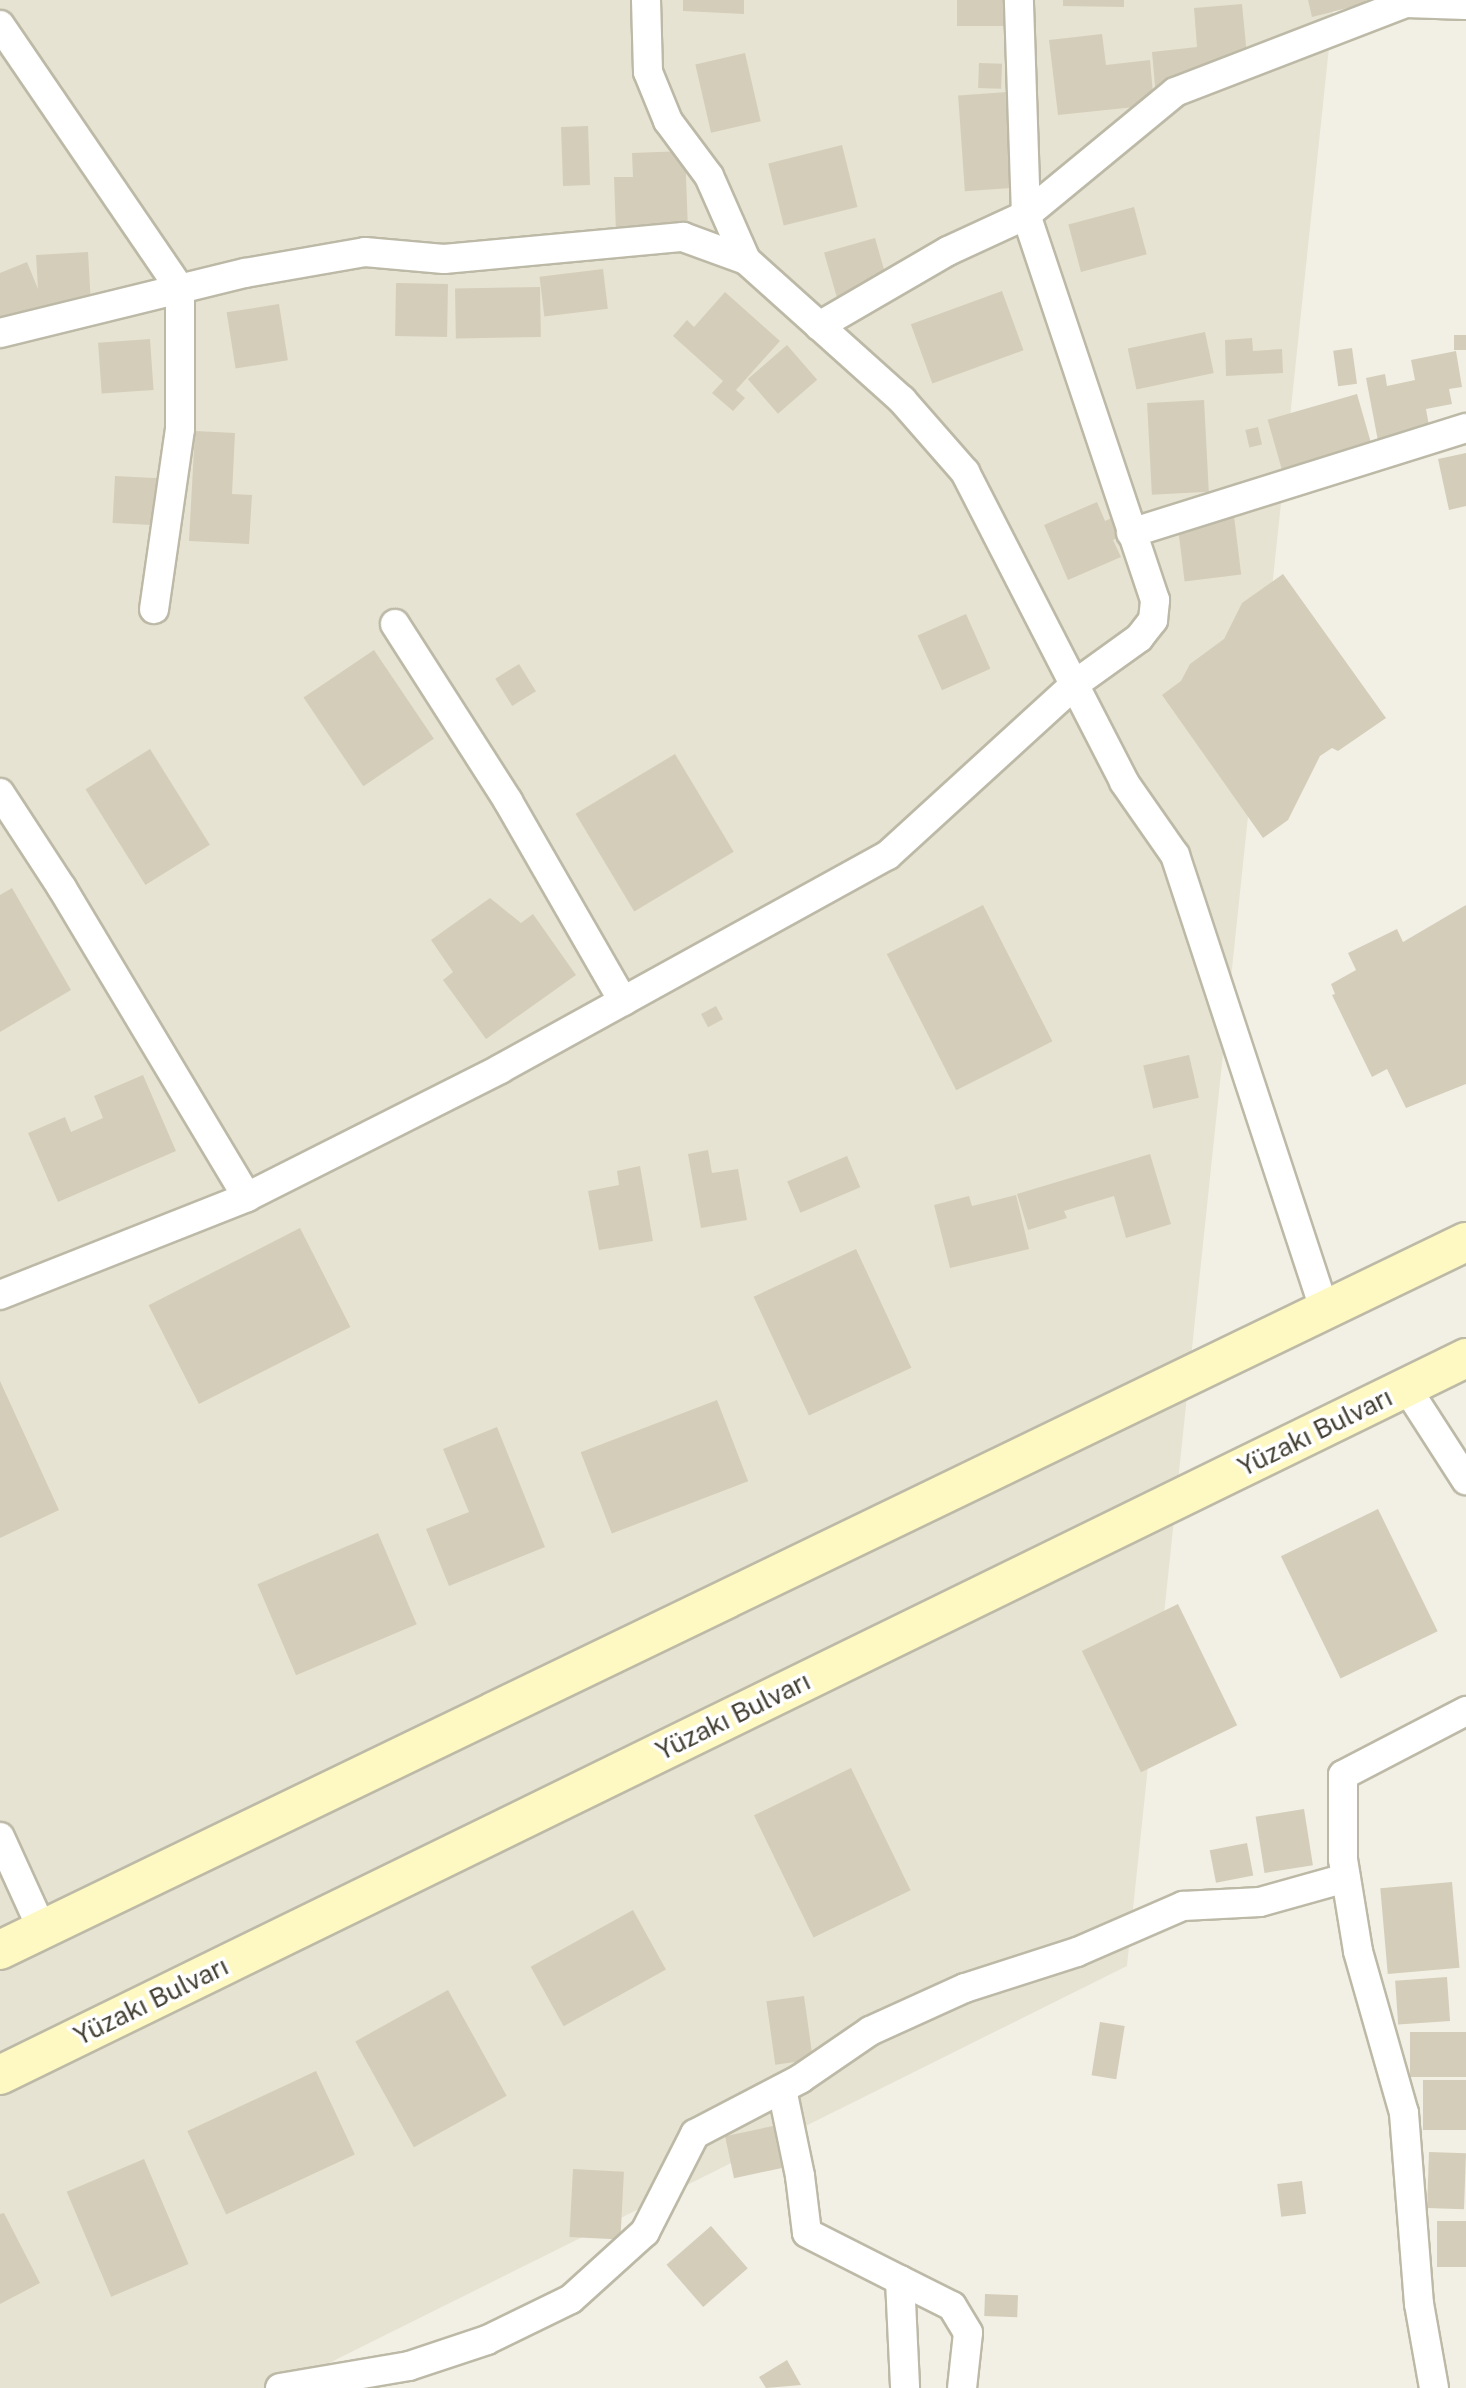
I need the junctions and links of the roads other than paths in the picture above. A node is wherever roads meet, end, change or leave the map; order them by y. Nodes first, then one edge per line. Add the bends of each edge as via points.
1 (646, 0) edge
2 (1019, 0) edge
3 (1466, 5) edge
4 (0, 25) edge
5 (1026, 215) junction
6 (746, 260) junction
7 (180, 289) junction
8 (819, 326) junction
9 (0, 333) edge
10 (1466, 428) edge
11 (1131, 533) junction
12 (154, 609) dead end
13 (395, 624) dead end
14 (1075, 684) junction
15 (0, 793) edge
16 (623, 1001) junction
17 (247, 1197) junction
18 (1466, 1242) edge
19 (0, 1295) edge
20 (1325, 1311) junction
21 (1466, 1358) edge
22 (1406, 1387) junction
23 (1466, 1480) edge
24 (1466, 1711) edge
25 (0, 1837) edge
26 (1346, 1878) junction
27 (42, 1929) junction
28 (0, 1950) edge
29 (0, 2075) edge
30 (782, 2089) junction
31 (900, 2280) junction
32 (280, 2388) edge
33 (905, 2388) edge
34 (962, 2388) edge
35 (1434, 2388) edge

1 - 6 street via 648,72 668,121 709,176
2 - 5 street
3 - 5 street via 1406,3 1175,92
4 - 7 street
5 - 8 street via 948,251
5 - 11 street
6 - 7 street via 683,237 444,259 365,252
6 - 8 street
7 - 9 street
7 - 12 street via 180,429
8 - 14 street via 902,400 965,472
10 - 11 street
11 - 14 street via 1155,600 1153,620 1139,638
13 - 16 street via 508,801
14 - 16 street via 888,855
14 - 20 street via 1124,782 1175,855
15 - 17 street
16 - 17 street
17 - 19 street
18 - 20 main road
20 - 27 main road
21 - 22 main road, Yüzakı Bulvarı
22 - 23 street
22 - 29 main road, Yüzakı Bulvarı
24 - 26 street via 1343,1775
25 - 27 street
26 - 30 street via 1260,1902 1183,1906 870,2031
26 - 35 street via 1358,1951 1404,2113 1419,2304
27 - 28 main road
30 - 31 street via 807,2233
30 - 32 street via 695,2134 645,2232 571,2299 487,2340 409,2366
31 - 33 street
31 - 34 street via 952,2306 968,2333

